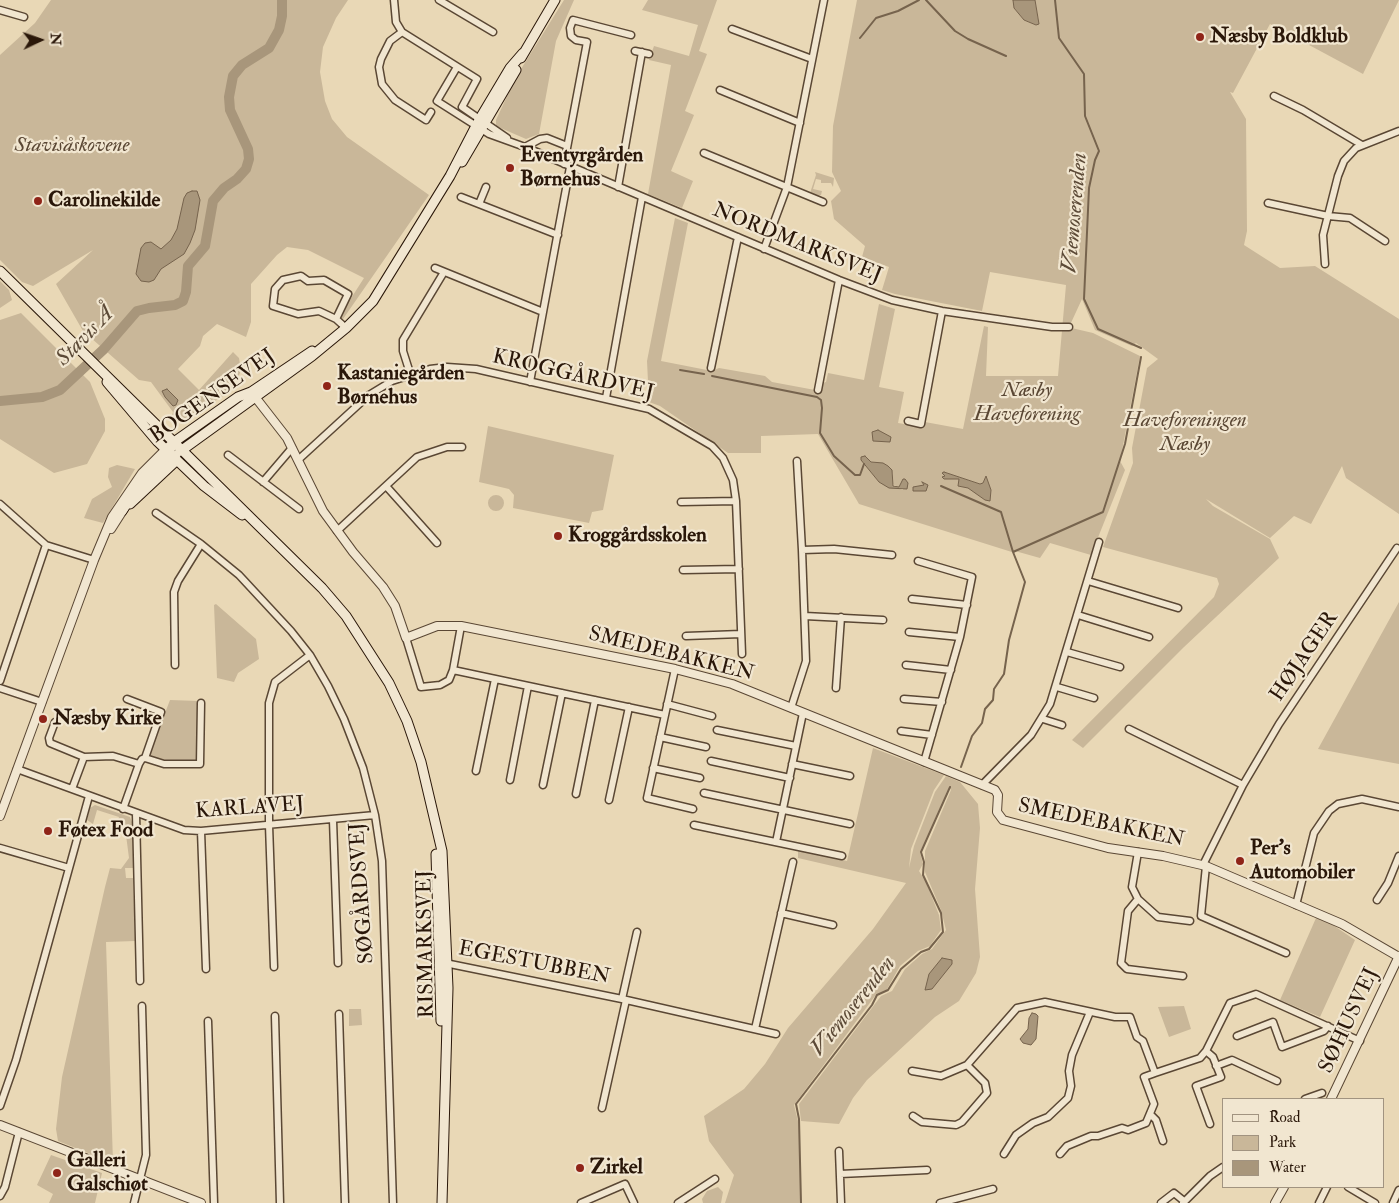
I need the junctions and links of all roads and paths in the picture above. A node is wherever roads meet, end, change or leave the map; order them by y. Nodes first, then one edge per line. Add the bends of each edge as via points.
1 (394, 0) edge
2 (439, 0) edge
3 (555, 0) edge
4 (824, 0) edge
5 (0, 10) edge
6 (24, 17) dead end
7 (732, 29) dead end
8 (402, 32) junction
9 (493, 32) dead end
10 (630, 36) dead end
11 (642, 52) dead end
12 (812, 59) junction
13 (457, 67) junction
14 (720, 90) dead end
15 (1274, 96) dead end
16 (431, 112) dead end
17 (800, 123) junction
18 (481, 125) junction
19 (1399, 130) edge
20 (1362, 145) junction
21 (568, 146) junction
22 (525, 147) junction
23 (704, 153) dead end
24 (567, 166) junction
25 (486, 187) dead end
26 (618, 187) junction
27 (787, 187) junction
28 (461, 197) dead end
29 (642, 197) junction
30 (823, 202) dead end
31 (1268, 203) dead end
32 (479, 204) junction
33 (1328, 216) junction
34 (558, 235) junction
35 (738, 237) junction
36 (1385, 241) dead end
37 (764, 249) junction
38 (1325, 264) dead end
39 (435, 268) dead end
40 (0, 271) edge
41 (444, 272) junction
42 (839, 280) junction
43 (942, 311) junction
44 (543, 312) junction
45 (336, 319) junction
46 (1069, 327) dead end
47 (346, 328) junction
48 (95, 366) junction
49 (711, 368) dead end
50 (410, 373) junction
51 (530, 382) junction
52 (818, 390) dead end
53 (253, 395) junction
54 (606, 398) junction
55 (908, 421) dead end
56 (192, 442) junction
57 (462, 447) dead end
58 (292, 448) junction
59 (173, 449) junction
60 (228, 455) dead end
61 (298, 460) junction
62 (798, 461) dead end
63 (263, 482) junction
64 (386, 486) junction
65 (736, 500) junction
66 (681, 502) dead end
67 (0, 504) edge
68 (299, 509) dead end
69 (122, 511) joint
70 (246, 511) junction
71 (156, 513) dead end
72 (337, 531) junction
73 (267, 533) junction
74 (1099, 542) dead end
75 (101, 543) junction
76 (437, 543) dead end
77 (201, 544) junction
78 (46, 546) junction
79 (1397, 548) dead end
80 (802, 550) junction
81 (892, 555) dead end
82 (94, 560) junction
83 (918, 561) dead end
84 (739, 569) junction
85 (684, 570) dead end
86 (1088, 581) junction
87 (912, 600) dead end
88 (967, 605) junction
89 (1178, 608) dead end
90 (1078, 615) junction
91 (805, 616) junction
92 (840, 617) junction
93 (883, 620) dead end
94 (461, 626) junction
95 (910, 632) dead end
96 (741, 634) junction
97 (686, 636) dead end
98 (960, 637) junction
99 (1149, 637) dead end
100 (406, 638) junction
101 (1067, 652) junction
102 (742, 654) dead end
103 (310, 655) junction
104 (175, 665) dead end
105 (906, 665) dead end
106 (1120, 667) dead end
107 (453, 670) junction
108 (675, 670) junction
109 (951, 670) junction
110 (495, 679) junction
111 (0, 681) edge
112 (528, 686) junction
113 (1056, 687) junction
114 (0, 688) edge
115 (836, 688) dead end
116 (562, 693) junction
117 (1094, 698) dead end
118 (127, 699) dead end
119 (904, 699) dead end
120 (595, 700) junction
121 (42, 702) junction
122 (942, 702) junction
123 (201, 703) dead end
124 (667, 704) junction
125 (629, 707) junction
126 (791, 708) junction
127 (803, 713) junction
128 (665, 715) junction
129 (712, 716) dead end
130 (1043, 719) junction
131 (55, 722) dead end
132 (1062, 725) dead end
133 (1129, 729) dead end
134 (717, 730) dead end
135 (901, 731) dead end
136 (932, 735) junction
137 (660, 737) junction
138 (796, 746) junction
139 (706, 747) dead end
140 (84, 757) junction
141 (145, 758) junction
142 (711, 761) dead end
143 (924, 762) junction
144 (139, 764) junction
145 (792, 764) junction
146 (653, 768) junction
147 (17, 769) junction
148 (476, 771) dead end
149 (850, 776) dead end
150 (700, 778) dead end
151 (790, 778) junction
152 (510, 780) dead end
153 (543, 785) dead end
154 (982, 785) junction
155 (1243, 785) junction
156 (72, 789) junction
157 (704, 793) dead end
158 (576, 794) dead end
159 (88, 796) junction
160 (609, 800) dead end
161 (1399, 807) edge
162 (123, 809) junction
163 (693, 809) dead end
164 (783, 810) junction
165 (136, 814) junction
166 (375, 815) junction
167 (0, 816) edge
168 (333, 820) junction
169 (850, 824) dead end
170 (269, 825) junction
171 (694, 825) dead end
172 (201, 831) junction
173 (776, 842) junction
174 (0, 848) edge
175 (1138, 852) junction
176 (842, 856) dead end
177 (1399, 856) edge
178 (792, 862) dead end
179 (1204, 865) junction
180 (69, 868) junction
181 (1138, 898) junction
182 (1377, 900) dead end
183 (1296, 904) junction
184 (781, 913) junction
185 (1190, 921) dead end
186 (833, 925) dead end
187 (637, 932) dead end
188 (1286, 953) dead end
189 (1399, 957) edge
190 (338, 963) dead end
191 (443, 963) junction
192 (274, 967) dead end
193 (206, 969) dead end
194 (1183, 976) dead end
195 (140, 981) dead end
196 (624, 999) junction
197 (142, 1006) dead end
198 (1090, 1012) junction
199 (339, 1014) dead end
200 (275, 1016) dead end
201 (208, 1021) dead end
202 (1328, 1026) junction
203 (755, 1029) junction
204 (776, 1034) dead end
205 (1237, 1036) dead end
206 (1360, 1041) junction
207 (1206, 1051) junction
208 (967, 1065) junction
209 (1216, 1066) junction
210 (912, 1071) dead end
211 (1155, 1073) junction
212 (1277, 1081) dead end
213 (1322, 1093) dead end
214 (1308, 1098) edge
215 (1332, 1098) edge
216 (0, 1106) edge
217 (602, 1108) dead end
218 (1151, 1115) junction
219 (912, 1116) dead end
220 (1210, 1124) dead end
221 (0, 1125) edge
222 (19, 1132) junction
223 (1163, 1141) dead end
224 (838, 1150) dead end
225 (1004, 1154) dead end
226 (1060, 1154) dead end
227 (1222, 1168) edge
228 (927, 1170) dead end
229 (840, 1174) junction
230 (715, 1179) dead end
231 (139, 1180) junction
232 (1283, 1188) edge
233 (1326, 1188) edge
234 (1350, 1188) edge
235 (993, 1190) dead end
236 (1399, 1190) edge
237 (0, 1196) edge
238 (1184, 1202) edge
239 (134, 1203) edge
240 (201, 1203) edge
241 (214, 1203) edge
242 (280, 1203) edge
243 (345, 1203) edge
244 (393, 1203) edge
245 (442, 1203) edge
246 (581, 1203) edge
247 (634, 1203) edge
248 (678, 1203) edge
249 (840, 1203) edge
250 (940, 1203) edge
251 (1161, 1203) edge
252 (1275, 1203) edge
253 (1320, 1203) edge
254 (1375, 1203) edge
255 (1393, 1203) edge

1 - 8 street via 396,22
2 - 9 street
3 - 18 main road, BOGENSEVEJ via 523,54 510,68
4 - 12 street
5 - 6 street
7 - 12 street
8 - 13 street
8 - 16 street via 390,41 381,59 382,84 395,100 426,120
10 - 21 street via 573,20 571,36 587,42
11 - 26 street
12 - 17 street
13 - 18 street via 477,79 462,107
13 - 18 street via 437,101
14 - 17 street
15 - 20 street
17 - 27 street
18 - 22 street, NORDMARKSVEJ
18 - 47 main road, BOGENSEVEJ via 384,285
19 - 20 street
20 - 33 street via 1352,151 1344,162
21 - 22 street via 547,138
21 - 24 street
22 - 24 street, NORDMARKSVEJ
23 - 27 street
24 - 26 street, NORDMARKSVEJ
24 - 34 street
25 - 32 street
26 - 29 street, NORDMARKSVEJ
27 - 30 street
27 - 37 street
28 - 32 street
29 - 35 street, NORDMARKSVEJ
29 - 54 street
31 - 33 street
32 - 34 street
33 - 36 street via 1350,218
33 - 38 street via 1323,236
34 - 44 street
35 - 37 street, NORDMARKSVEJ
35 - 49 street
37 - 42 street, NORDMARKSVEJ
39 - 41 street
40 - 48 main road, RISMARKSVEJ
41 - 44 street
41 - 50 street via 403,340
42 - 43 street, NORDMARKSVEJ via 892,300
42 - 52 street
43 - 46 street, NORDMARKSVEJ via 1052,328
43 - 55 street via 920,424
44 - 51 street
45 - 45 street via 320,311 298,314 273,306 275,289 283,280 301,276 308,282 324,280 348,294
45 - 47 street
47 - 53 main road, BOGENSEVEJ via 326,344 299,358
48 - 59 main road, RISMARKSVEJ via 112,380
48 - 59 main road via 128,414
50 - 51 street, KROGGÅRDVEJ via 462,368
50 - 61 street, KROGGÅRDVEJ via 369,395
51 - 54 street, KROGGÅRDVEJ
53 - 56 main road, BOGENSEVEJ
53 - 58 street via 284,432
53 - 59 main road
53 - 59 main road, BOGENSEVEJ via 228,401
54 - 65 street, KROGGÅRDVEJ via 649,408 712,446 729,469
56 - 59 main road, BOGENSEVEJ
56 - 70 main road via 193,454
57 - 64 street via 447,447 418,457
58 - 61 street
58 - 63 street
59 - 69 main road
59 - 70 main road, RISMARKSVEJ
59 - 73 main road, RISMARKSVEJ via 204,486
59 - 75 street, BOGENSEVEJ via 132,485 112,517
60 - 63 street
61 - 72 street via 323,511
62 - 80 street
63 - 68 street
64 - 72 street
64 - 76 street
65 - 66 street
65 - 84 street, KROGGÅRDVEJ
67 - 78 street
69 - 75 street, BOGENSEVEJ
70 - 73 main road, RISMARKSVEJ
71 - 77 street, SØGÅRDSVEJ
72 - 100 street via 383,587 395,606
73 - 191 main road, RISMARKSVEJ via 346,616 389,683 407,721 422,762 442,851
74 - 86 street
75 - 82 street, BOGENSEVEJ
77 - 103 street, SØGÅRDSVEJ via 268,603
77 - 104 street via 174,592
78 - 82 street
78 - 111 street
79 - 155 street, HØJAGER
80 - 81 street via 834,549
80 - 91 street
82 - 121 street, BOGENSEVEJ
83 - 88 street via 972,577
84 - 85 street
84 - 96 street, KROGGÅRDVEJ
86 - 89 street
86 - 90 street
87 - 88 street
88 - 98 street
90 - 99 street
90 - 101 street
91 - 92 street
91 - 126 street via 806,661
92 - 93 street
92 - 115 street
94 - 100 street, SMEDEBAKKEN via 437,626
94 - 107 street
94 - 108 street, SMEDEBAKKEN
95 - 98 street
96 - 97 street
96 - 102 street, KROGGÅRDVEJ
98 - 109 street
100 - 107 street via 421,687 444,683
101 - 106 street
101 - 113 street
103 - 166 street, SØGÅRDSVEJ via 344,719 363,768
103 - 170 street via 281,675 271,692
105 - 109 street
107 - 110 street
108 - 124 street
108 - 126 street, SMEDEBAKKEN via 732,684
109 - 122 street
110 - 112 street
110 - 148 street
112 - 116 street
112 - 152 street
113 - 117 street
113 - 130 street
114 - 121 street
116 - 120 street
116 - 153 street
118 - 141 street via 161,712
119 - 122 street
120 - 125 street
120 - 158 street
121 - 147 street, BOGENSEVEJ
122 - 136 street
123 - 141 street via 200,764 164,764
124 - 128 street
124 - 129 street
125 - 128 street
125 - 160 street
126 - 127 street, SMEDEBAKKEN
127 - 138 street
127 - 143 street, SMEDEBAKKEN
128 - 137 street
130 - 132 street
130 - 154 street
131 - 140 street via 50,743
133 - 155 street
134 - 138 street
135 - 136 street
136 - 143 street
137 - 139 street
137 - 146 street
138 - 145 street
140 - 144 street via 113,756
140 - 156 street
141 - 144 street
142 - 151 street
143 - 154 street, SMEDEBAKKEN
144 - 162 street
145 - 149 street
145 - 151 street
146 - 150 street
146 - 163 street via 647,798
147 - 156 street, KARLAVEJ
147 - 167 street, BOGENSEVEJ
151 - 164 street
154 - 175 street, SMEDEBAKKEN via 995,790 998,795 997,812 1004,820 1108,848
155 - 179 street, HØJAGER
156 - 159 street, KARLAVEJ
157 - 164 street
159 - 162 street, KARLAVEJ
159 - 180 street
161 - 183 street via 1362,800 1338,804 1329,811 1314,834
162 - 165 street, KARLAVEJ
164 - 169 street
164 - 173 street
165 - 172 street, KARLAVEJ via 184,830
165 - 195 street
166 - 168 street, KARLAVEJ
166 - 244 street, SØGÅRDSVEJ via 382,861
168 - 170 street, KARLAVEJ
168 - 190 street
170 - 172 street, KARLAVEJ
170 - 192 street
171 - 173 street
172 - 193 street
173 - 176 street
174 - 180 street
175 - 179 street, SMEDEBAKKEN
175 - 181 street via 1132,887
177 - 182 street
178 - 184 street
179 - 183 street, SMEDEBAKKEN
179 - 188 street, SMEDEBAKKEN via 1201,916
180 - 216 street via 16,1060
181 - 185 street via 1158,917
181 - 194 street via 1128,911 1121,963 1127,969
183 - 189 street, SMEDEBAKKEN via 1342,924
184 - 186 street
184 - 203 street
187 - 196 street, EGESTUBBEN
189 - 206 street, SØHUSVEJ
191 - 196 street, EGESTUBBEN
191 - 245 main road, RISMARKSVEJ
196 - 203 street, EGESTUBBEN
196 - 217 street, EGESTUBBEN
197 - 231 street via 146,1155
198 - 208 street via 1044,1002 1018,1008
198 - 211 street via 1130,1017
198 - 225 street via 1072,1055 1068,1098 1048,1117 1033,1122 1016,1135
199 - 243 street
200 - 242 street
201 - 241 street
202 - 205 street via 1324,1031 1282,1047 1273,1022
202 - 206 street
202 - 207 street via 1256,994 1230,1002
203 - 204 street, EGESTUBBEN
206 - 215 street, SØHUSVEJ
207 - 209 street
207 - 211 street via 1200,1058
208 - 210 street via 941,1076
208 - 219 street via 985,1082 987,1093 962,1122 956,1125 922,1122
209 - 212 street via 1232,1060
209 - 220 street via 1221,1077 1196,1086
211 - 218 street via 1144,1077 1154,1104
213 - 214 street
218 - 223 street
218 - 226 street via 1146,1123 1128,1130 1122,1128 1091,1136 1067,1146
221 - 222 street
222 - 231 street
222 - 237 street
224 - 229 street
227 - 238 street
228 - 229 street
229 - 249 street
230 - 248 street
231 - 239 street
231 - 240 street
232 - 252 street
233 - 253 street
234 - 254 street
235 - 250 street
236 - 255 street
238 - 251 street via 1174,1193
246 - 247 street via 625,1184

